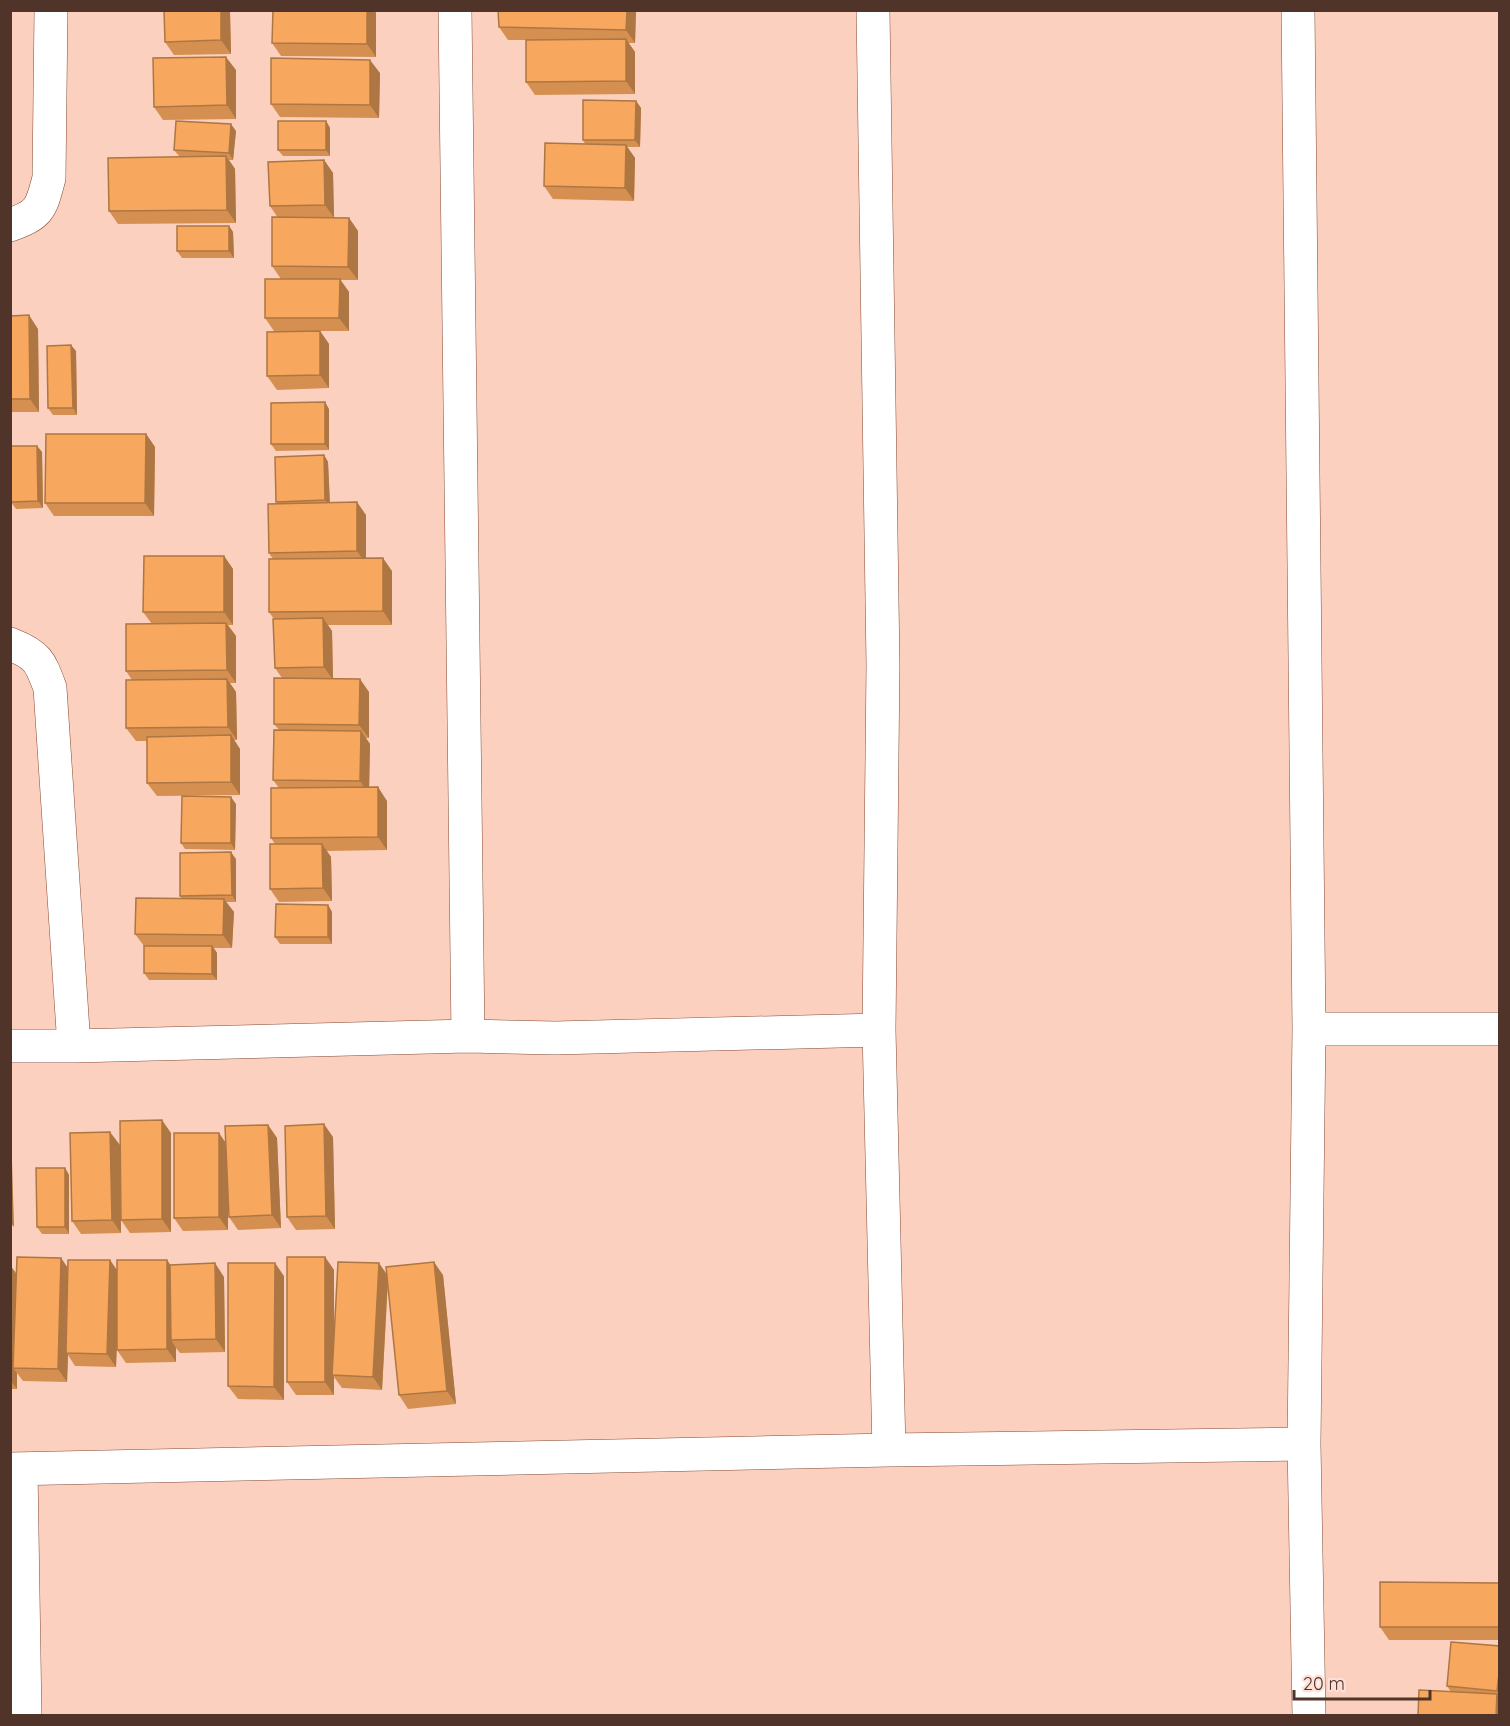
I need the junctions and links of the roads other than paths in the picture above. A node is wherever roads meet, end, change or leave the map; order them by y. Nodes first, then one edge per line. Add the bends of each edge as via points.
1 (51, 10) edge
2 (455, 10) edge
3 (873, 10) edge
4 (1298, 10) edge
5 (10, 225) edge
6 (10, 644) edge
7 (1309, 1029) junction
8 (1500, 1029) edge
9 (879, 1030) junction
10 (468, 1036) junction
11 (10, 1046) edge
12 (74, 1046) junction
13 (1304, 1444) junction
14 (889, 1450) junction
15 (16, 1469) edge
16 (25, 1716) edge
17 (1309, 1716) edge

1 - 5 street via 49,178 42,204 32,218
2 - 10 street
3 - 9 street via 883,665
4 - 7 street
6 - 12 street via 41,663 50,688
7 - 8 street
7 - 13 street
9 - 10 street via 555,1038
9 - 14 street
10 - 12 street
11 - 12 street
13 - 14 street
13 - 17 street
14 - 15 street
15 - 16 street

